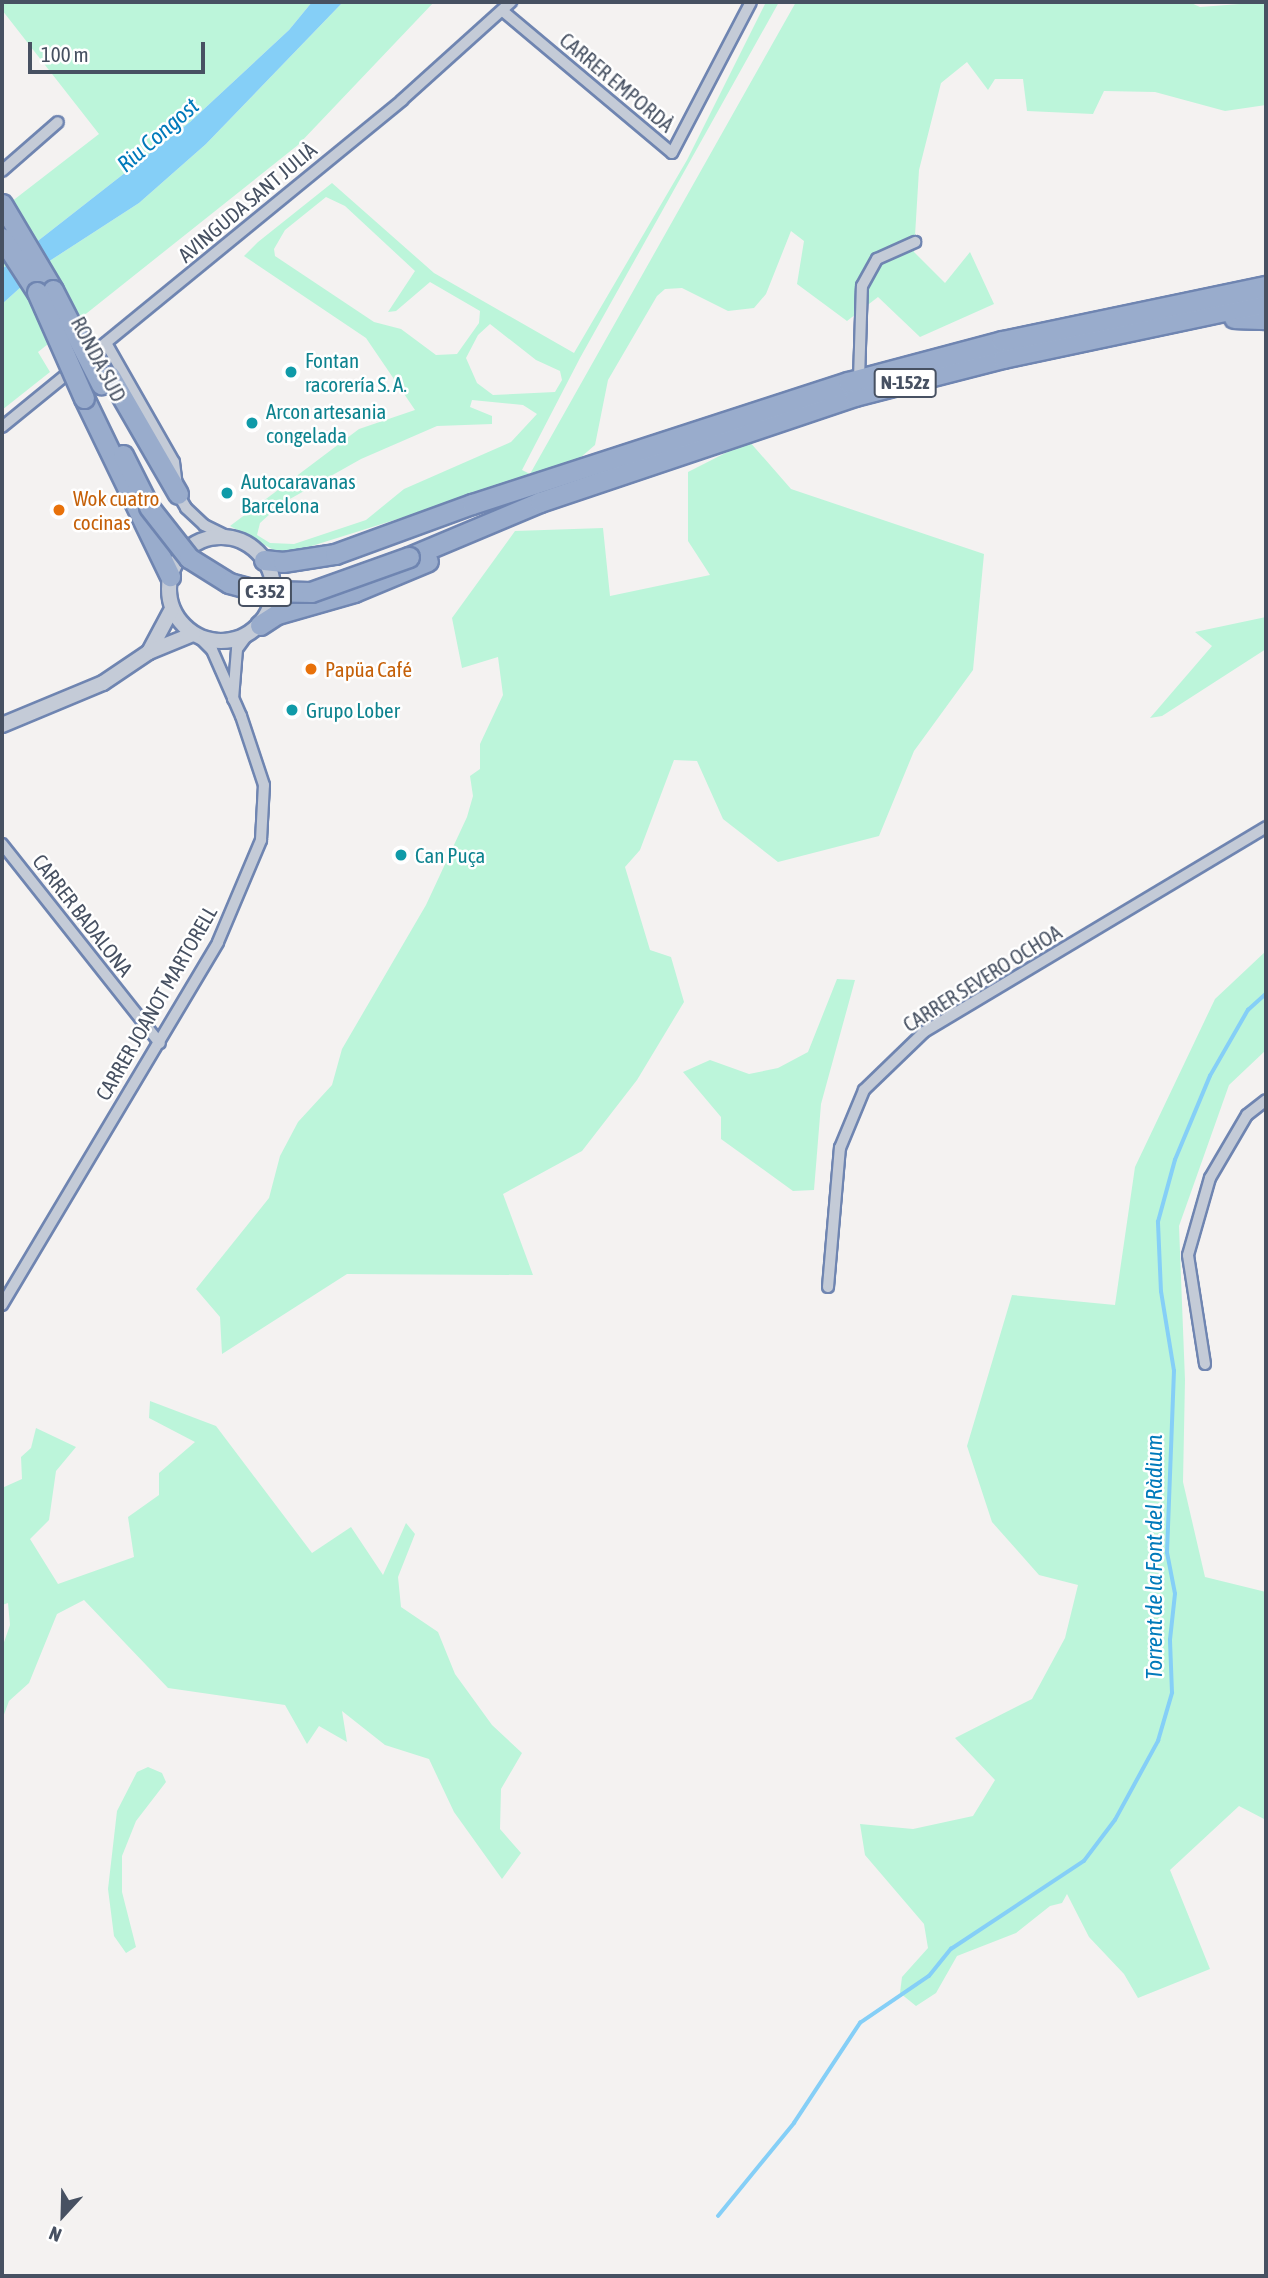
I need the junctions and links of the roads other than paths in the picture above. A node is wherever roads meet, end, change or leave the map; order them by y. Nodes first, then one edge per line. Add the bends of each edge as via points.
1 (511, 2) edge
2 (751, 2) edge
3 (504, 12) junction
4 (58, 122) dead end
5 (2, 171) edge
6 (2, 204) edge
7 (2, 238) edge
8 (915, 242) dead end
9 (1266, 286) edge
10 (45, 291) junction
11 (1266, 302) edge
12 (1266, 319) edge
13 (1153, 325) junction
14 (106, 343) junction
15 (859, 379) junction
16 (97, 387) junction
17 (2, 426) edge
18 (644, 449) junction
19 (178, 494) junction
20 (554, 500) junction
21 (231, 538) junction
22 (409, 550) junction
23 (264, 560) junction
24 (170, 576) junction
25 (172, 609) junction
26 (254, 630) junction
27 (196, 636) junction
28 (149, 652) junction
29 (233, 701) junction
30 (2, 724) edge
31 (1266, 827) edge
32 (2, 844) edge
33 (160, 1043) junction
34 (1266, 1100) edge
35 (828, 1287) dead end
36 (2, 1305) edge
37 (1205, 1364) dead end

1 - 3 street, AVINGUDA SANT JULIÀ
2 - 3 street, CARRER EMPORDÀ via 672,153
3 - 14 street, AVINGUDA SANT JULIÀ
4 - 5 street
6 - 10 highway
7 - 10 highway
8 - 15 street via 877,259 862,286
9 - 15 highway, N-152z via 1002,341
10 - 16 highway, bridge
10 - 16 highway, bridge
11 - 13 highway, N-152z
12 - 13 highway via 1247,316
13 - 20 highway, N-152z via 855,397
14 - 17 street, AVINGUDA SANT JULIÀ
14 - 19 street via 174,463
15 - 18 highway, N-152z
16 - 19 highway
16 - 22 highway, RONDA SUD / C-352, bridge via 154,503 189,558 229,583 258,592 311,592
16 - 24 highway
18 - 22 highway, C-352
18 - 23 highway, N-152z via 335,555
19 - 21 street via 204,525
20 - 22 highway, C-352
20 - 26 highway, N-152z via 474,542 354,592 277,614
21 - 23 street via 255,549
21 - 24 street via 214,537 192,546
23 - 26 street via 274,588
24 - 25 street
25 - 27 street
25 - 28 street, N-152z
26 - 27 street, N-152z via 219,642
26 - 29 street via 237,649
27 - 28 street, N-152z
27 - 29 street, CARRER JOANOT MARTORELL via 212,650
28 - 30 street, N-152z via 103,683
29 - 33 street, CARRER JOANOT MARTORELL via 264,785 261,840 218,942
31 - 35 street, CARRER SEVERO OCHOA via 925,1032 864,1090 840,1148
32 - 33 street, CARRER BADALONA
33 - 36 street, CARRER JOANOT MARTORELL
34 - 37 street via 1247,1115 1210,1178 1188,1255

